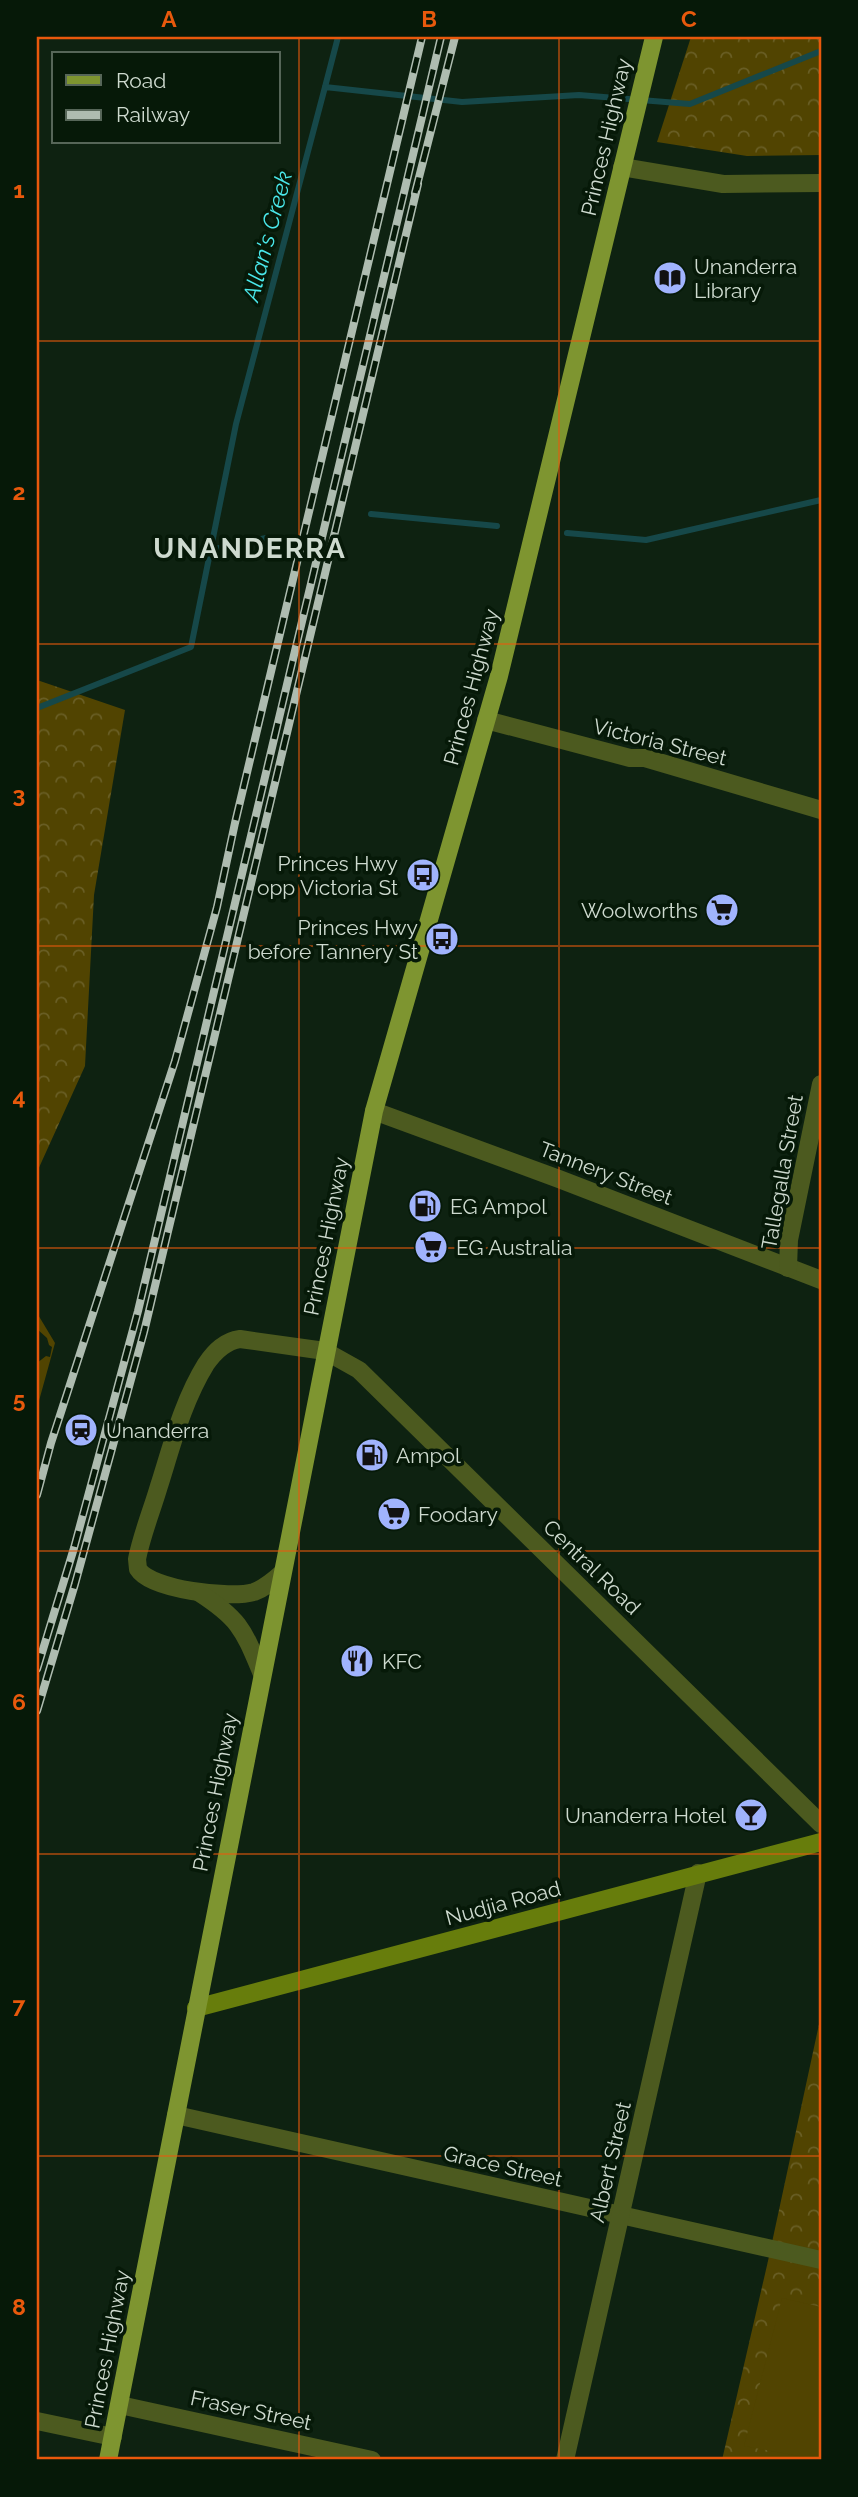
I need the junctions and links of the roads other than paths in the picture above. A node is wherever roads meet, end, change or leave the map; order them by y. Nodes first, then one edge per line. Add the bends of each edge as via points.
1 (654, 37) edge
2 (622, 167) junction
3 (821, 183) edge
4 (486, 720) junction
5 (821, 810) edge
6 (821, 1084) edge
7 (373, 1111) junction
8 (788, 1268) junction
9 (821, 1280) edge
10 (325, 1351) junction
11 (282, 1573) junction
12 (198, 1592) junction
13 (262, 1674) junction
14 (821, 1824) edge
15 (821, 1842) edge
16 (698, 1873) junction
17 (196, 2008) junction
18 (176, 2115) junction
19 (622, 2217) junction
20 (821, 2260) edge
21 (120, 2405) junction
22 (37, 2421) edge
23 (113, 2437) junction
24 (108, 2460) edge
25 (372, 2460) edge
26 (565, 2460) edge

1 - 2 main road, Princes Highway
2 - 3 street via 723,184
2 - 4 main road, Princes Highway
4 - 5 street, Victoria Street via 645,758
4 - 7 main road, Princes Highway
6 - 8 street, Tallegalla Street via 789,1240
7 - 8 street, Tannery Street
7 - 10 main road, Princes Highway
8 - 9 street, Tannery Street
10 - 11 main road, Princes Highway
10 - 12 street via 233,1340 212,1356 191,1391 136,1564 149,1579
10 - 14 street, Central Road via 359,1370
11 - 12 street via 247,1593
11 - 13 main road, Princes Highway
12 - 13 street via 232,1617
13 - 17 main road, Princes Highway
15 - 16 main road, Nudjia Road
16 - 17 main road, Nudjia Road
16 - 19 street, Albert Street
17 - 18 main road, Princes Highway
18 - 19 street, Grace Street
18 - 21 main road, Princes Highway
19 - 20 street, Grace Street
19 - 26 street, Albert Street
21 - 23 main road, Princes Highway
21 - 25 street, Fraser Street
22 - 23 street
23 - 24 main road, Princes Highway

